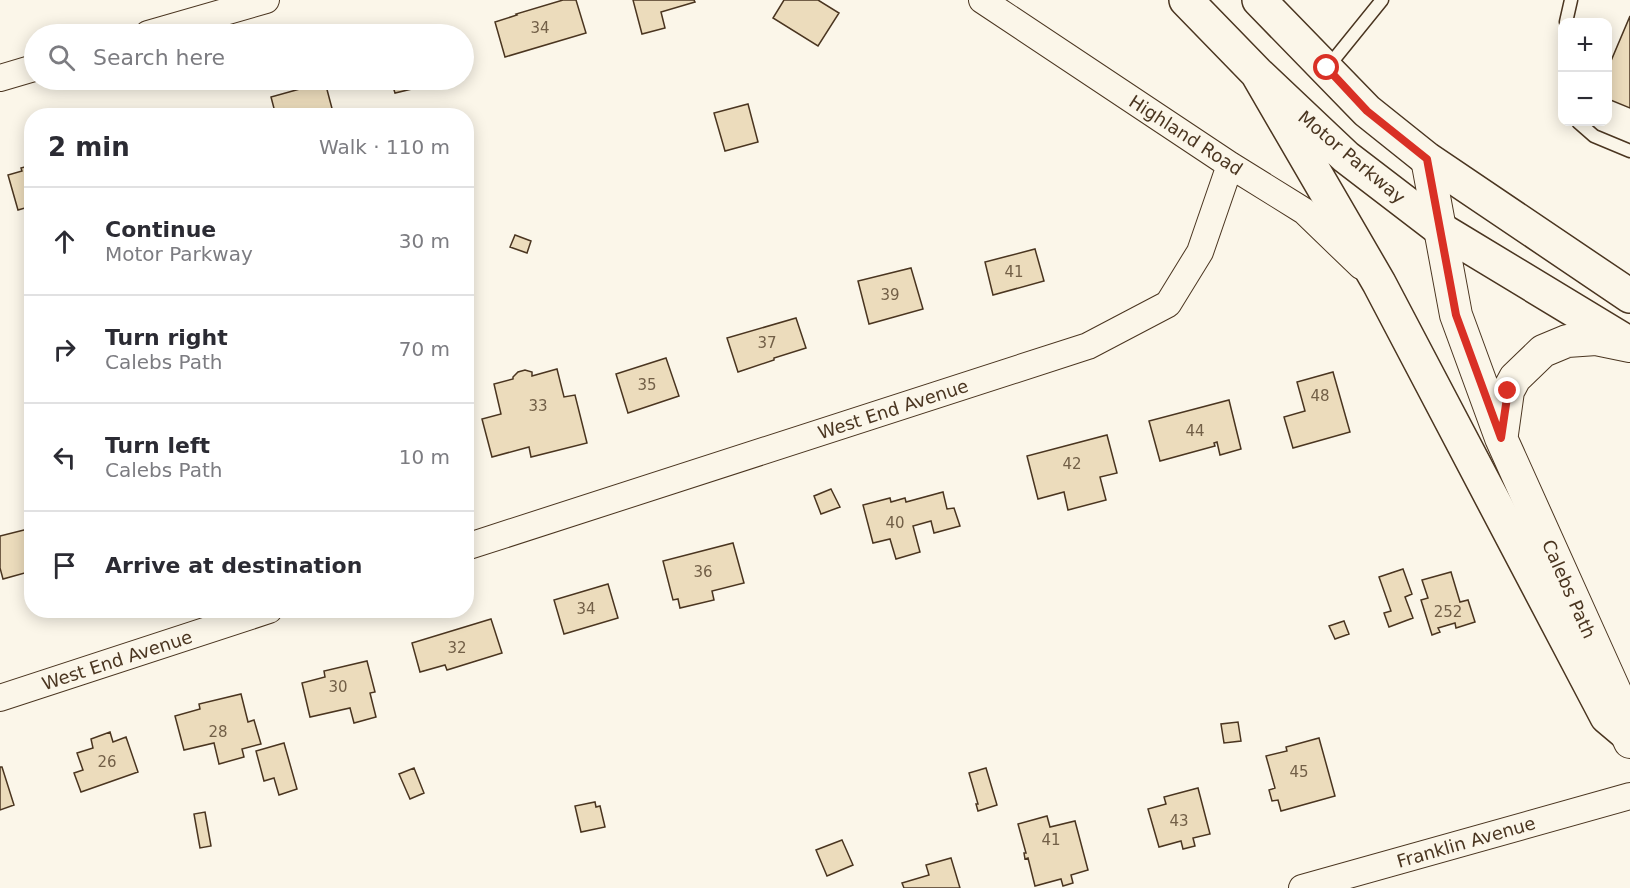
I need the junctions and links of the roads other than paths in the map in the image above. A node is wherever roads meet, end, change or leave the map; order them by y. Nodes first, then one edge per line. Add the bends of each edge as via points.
1 (266, 0) edge
2 (982, 0) edge
3 (1186, 0) edge
4 (1259, 0) edge
5 (1382, 0) edge
6 (1571, 0) edge
7 (1278, 13) edge
8 (1567, 18) edge
9 (183, 24) edge
10 (1327, 68) junction
11 (24, 71) edge
12 (1257, 73) junction
13 (0, 78) edge
14 (1582, 126) edge
15 (1630, 151) edge
16 (1427, 159) junction
17 (1230, 165) junction
18 (1440, 229) junction
19 (1379, 283) junction
20 (1630, 296) edge
21 (1630, 345) edge
22 (1501, 438) junction
23 (474, 544) edge
24 (245, 618) edge
25 (0, 698) edge
26 (1628, 737) edge
27 (1630, 796) edge
28 (1302, 888) edge

1 - 9 street
2 - 17 street, Highland Road
3 - 12 main road, Motor Parkway
4 - 7 main road
5 - 10 lane
6 - 8 lane
7 - 10 main road
10 - 16 main road via 1367,111
11 - 13 street
12 - 18 main road, Motor Parkway via 1346,157
12 - 19 main road
14 - 15 lane via 1593,136
16 - 18 street, Calebs Path
16 - 20 main road
17 - 19 street, Highland Road via 1304,211
17 - 23 street, West End Avenue via 1200,252 1168,304 1088,346
18 - 21 main road, Motor Parkway
18 - 22 street, Calebs Path via 1456,315
19 - 26 main road via 1607,717
21 - 22 street via 1596,339 1567,341 1543,351 1515,378 1508,391
22 - 26 street, Calebs Path via 1623,709
24 - 25 street, West End Avenue
27 - 28 street, Franklin Avenue

